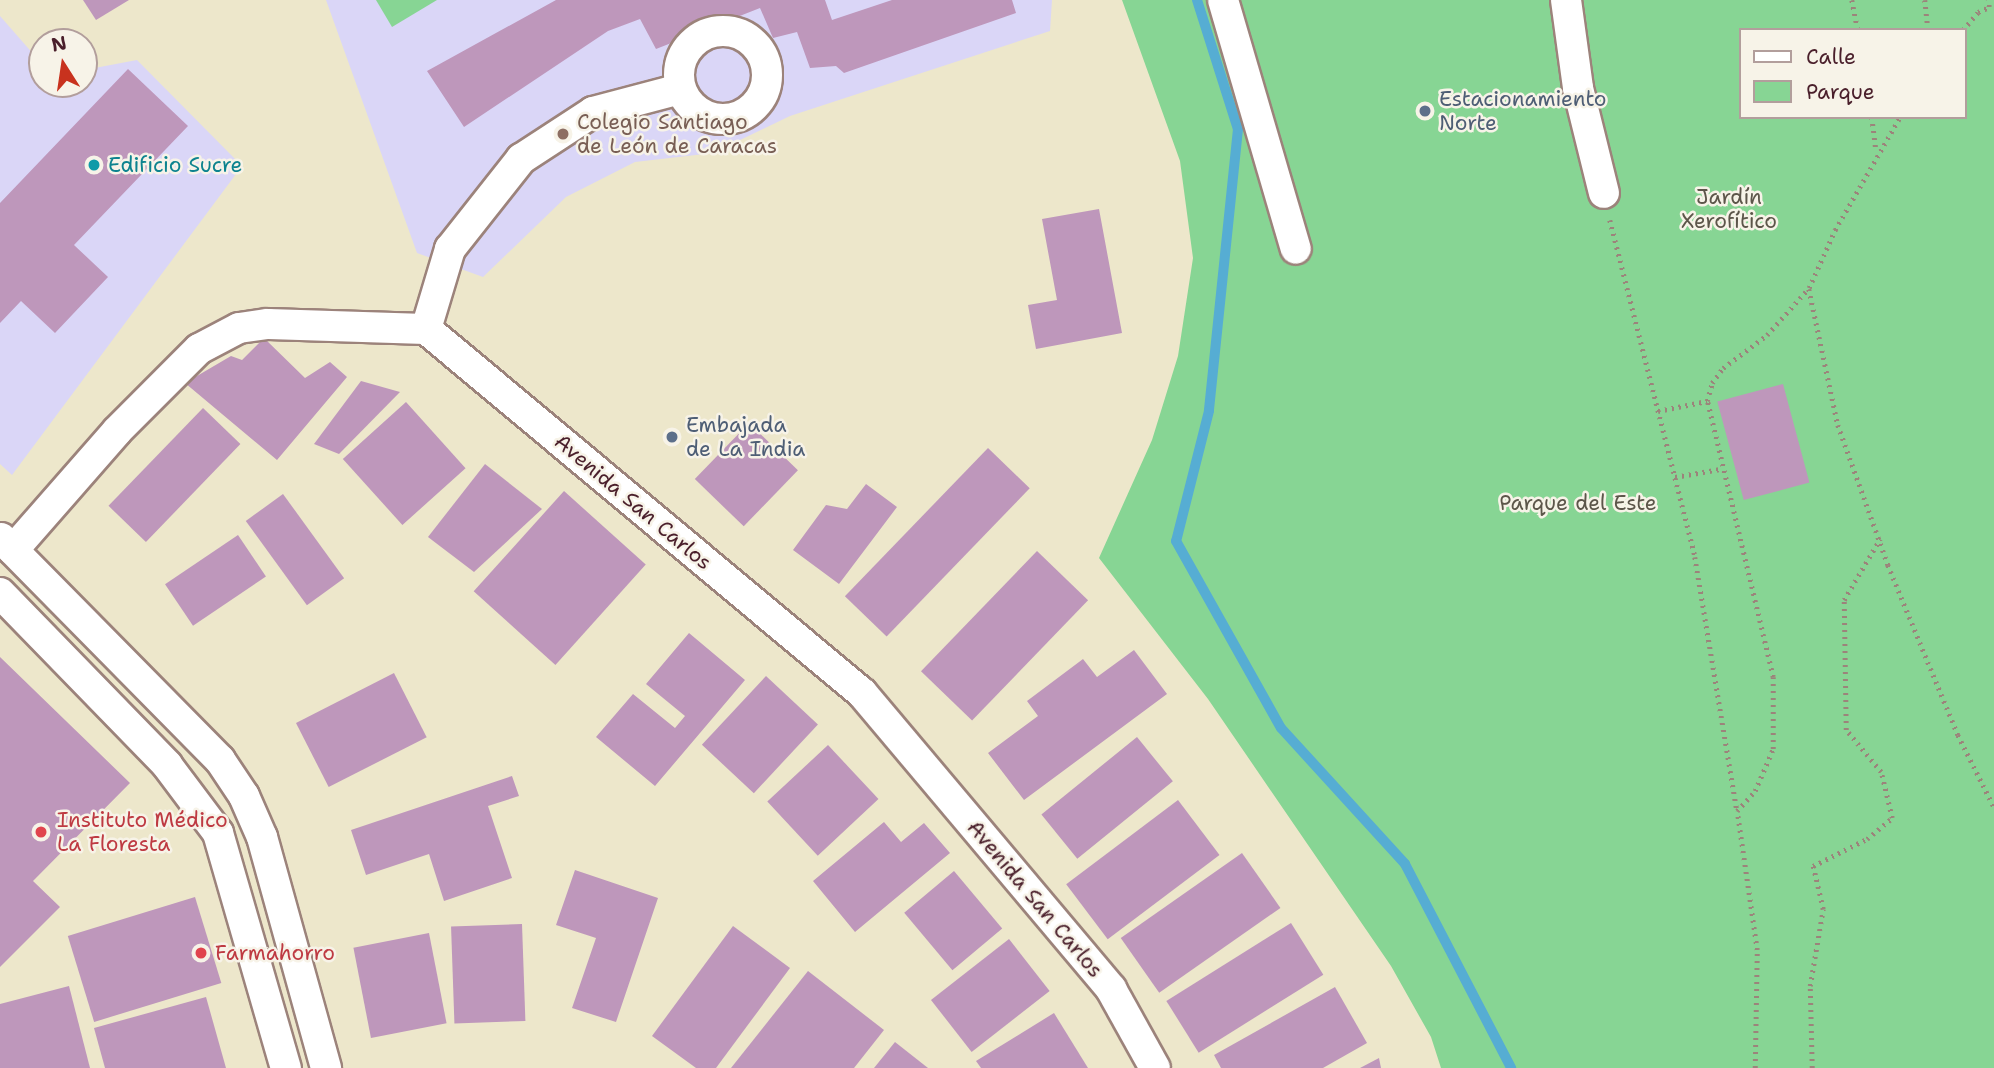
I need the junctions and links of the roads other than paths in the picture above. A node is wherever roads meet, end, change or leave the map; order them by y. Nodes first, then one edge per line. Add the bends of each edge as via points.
1 (1223, 0) edge
2 (1566, 0) edge
3 (681, 89) dead end
4 (1604, 193) road end
5 (1296, 249) dead end
6 (426, 329) junction
7 (7, 543) edge
8 (0, 593) edge
9 (286, 1068) edge
10 (326, 1068) edge
11 (1155, 1068) edge

1 - 5 street
2 - 4 street via 1578,88
3 - 6 street via 593,112 521,159 450,248
6 - 7 street via 268,324 239,328 200,349
6 - 11 street, Avenida San Carlos via 862,694 1111,989
7 - 10 street via 220,760 244,796 262,837
8 - 9 street via 167,765 218,834

